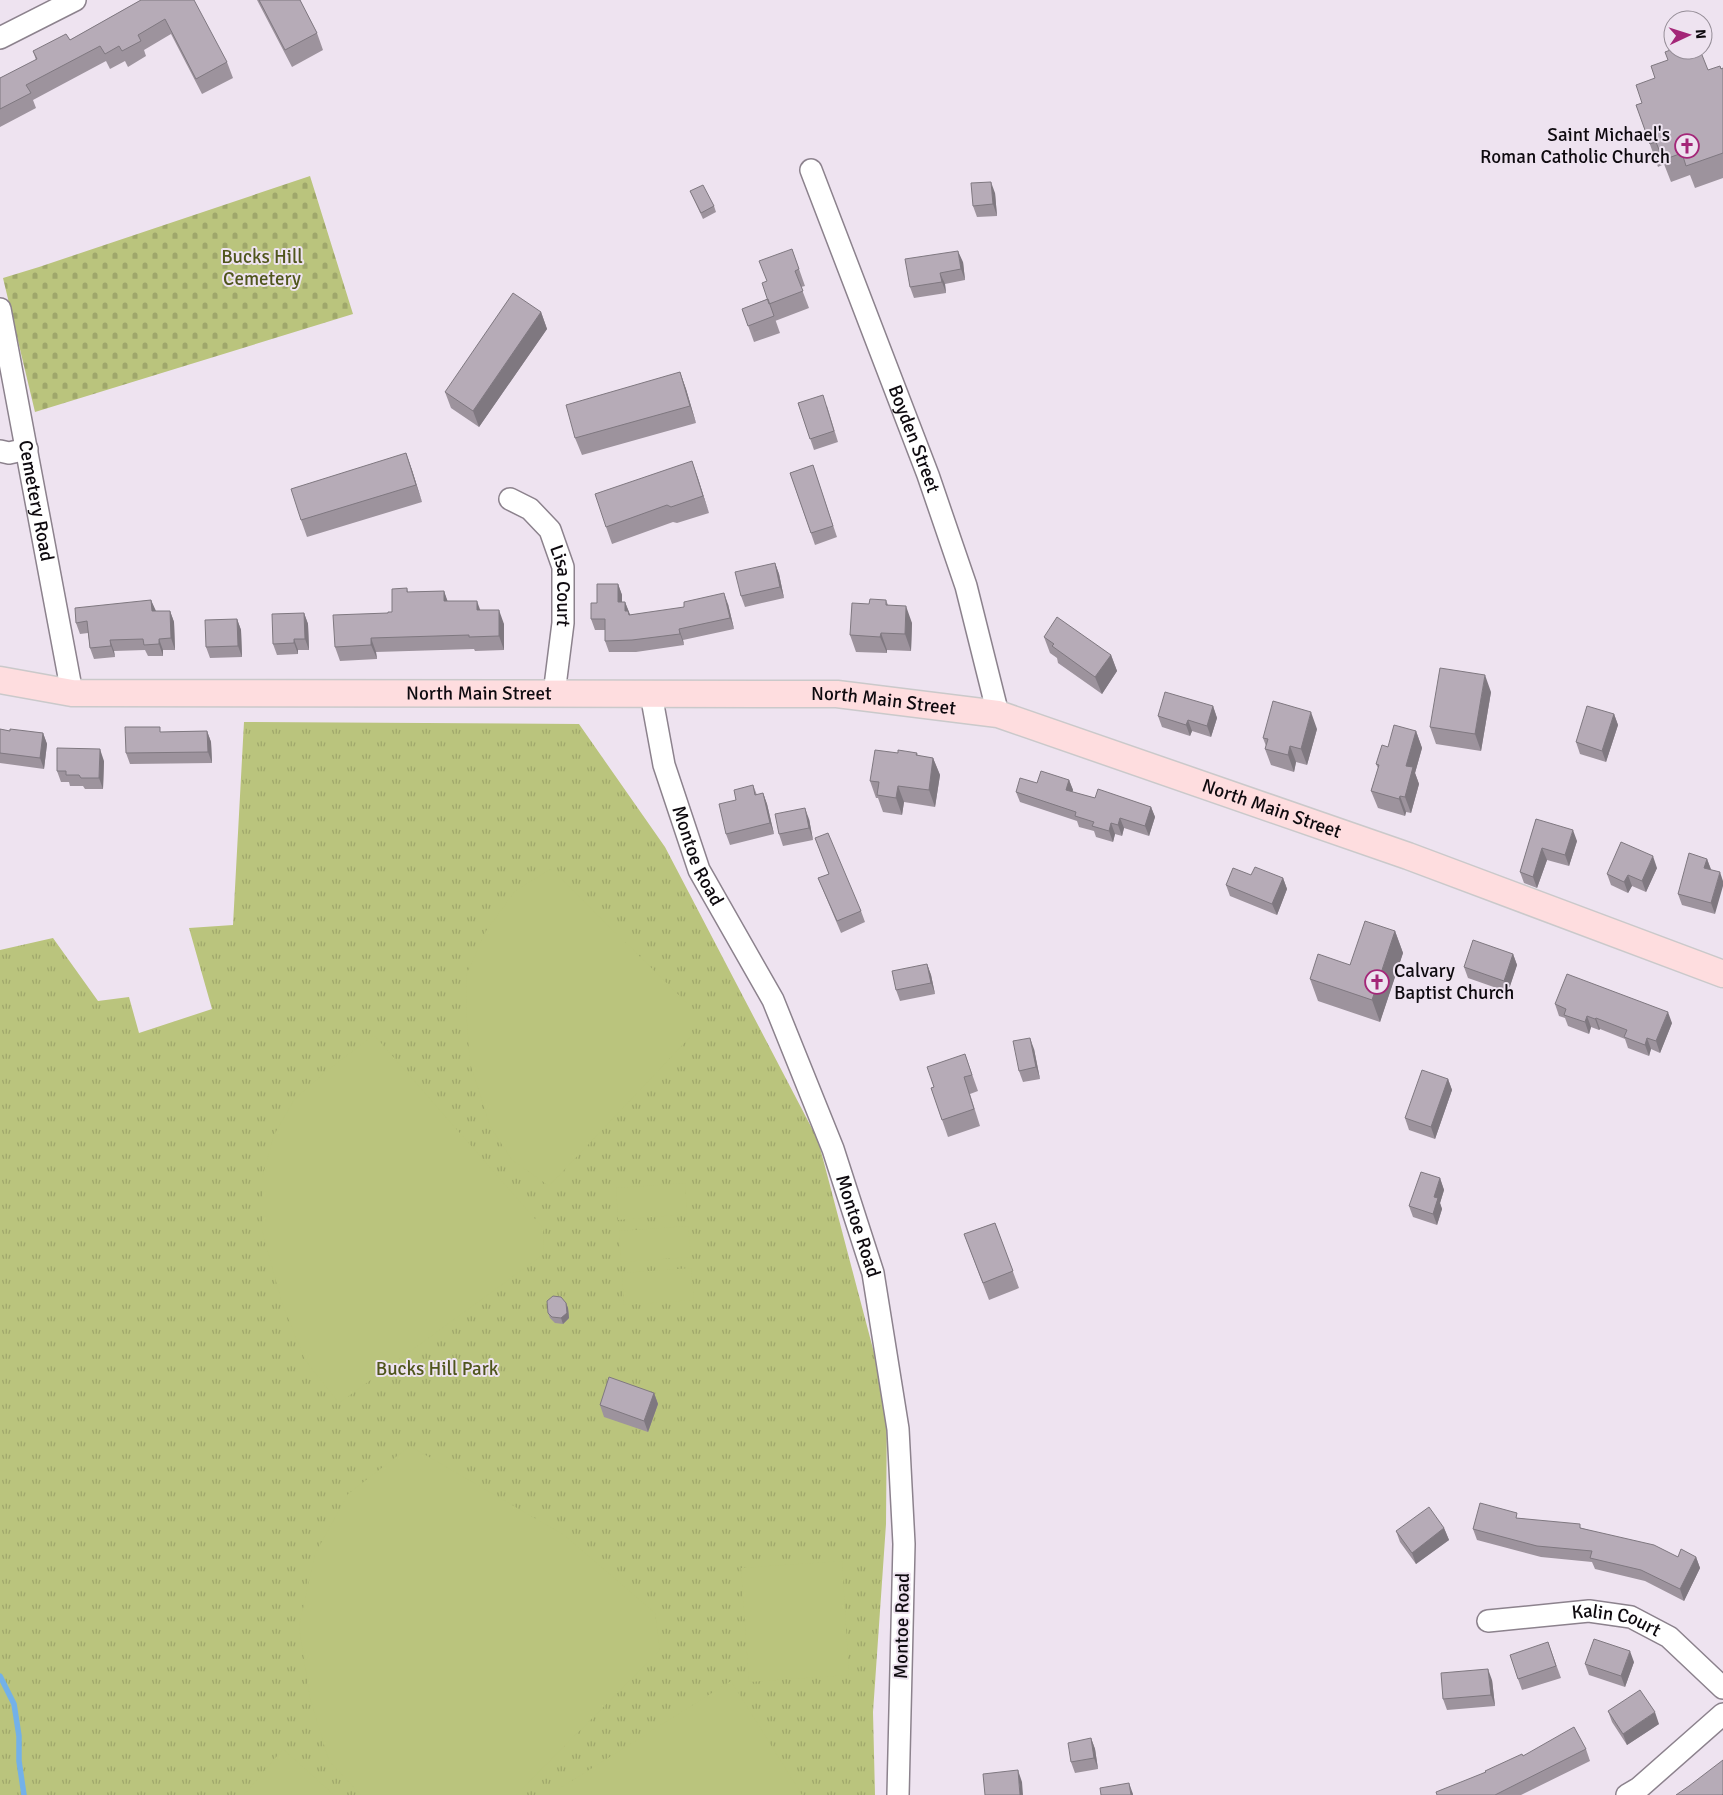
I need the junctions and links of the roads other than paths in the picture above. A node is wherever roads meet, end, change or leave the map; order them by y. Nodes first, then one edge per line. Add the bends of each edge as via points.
1 (75, 0) edge
2 (0, 38) edge
3 (812, 170) dead end
4 (0, 309) edge
5 (4, 356) edge
6 (26, 449) junction
7 (0, 451) edge
8 (510, 499) dead end
9 (0, 680) edge
10 (72, 693) junction
11 (554, 694) junction
12 (651, 694) junction
13 (998, 714) junction
14 (1723, 974) edge
15 (1488, 1621) dead end
16 (1723, 1688) edge
17 (1723, 1714) edge
18 (898, 1795) edge
19 (1628, 1795) edge

1 - 2 street
3 - 13 street, Boyden Street via 928,475 966,586
4 - 5 street, Cemetery Road
5 - 6 street, Cemetery Road
6 - 7 street via 9,453
6 - 10 street, Cemetery Road
8 - 11 street, Lisa Court via 530,509 550,530 563,567 563,623
9 - 10 main road, North Main Street
10 - 11 main road, North Main Street
11 - 12 main road, North Main Street
12 - 13 main road, North Main Street via 837,694
12 - 18 street, Montoe Road via 664,765 699,870 773,1000 834,1149 873,1273 898,1430 904,1544
13 - 14 main road, North Main Street via 1408,856
15 - 16 street, Kalin Court via 1589,1611 1631,1617 1670,1636
17 - 19 street

